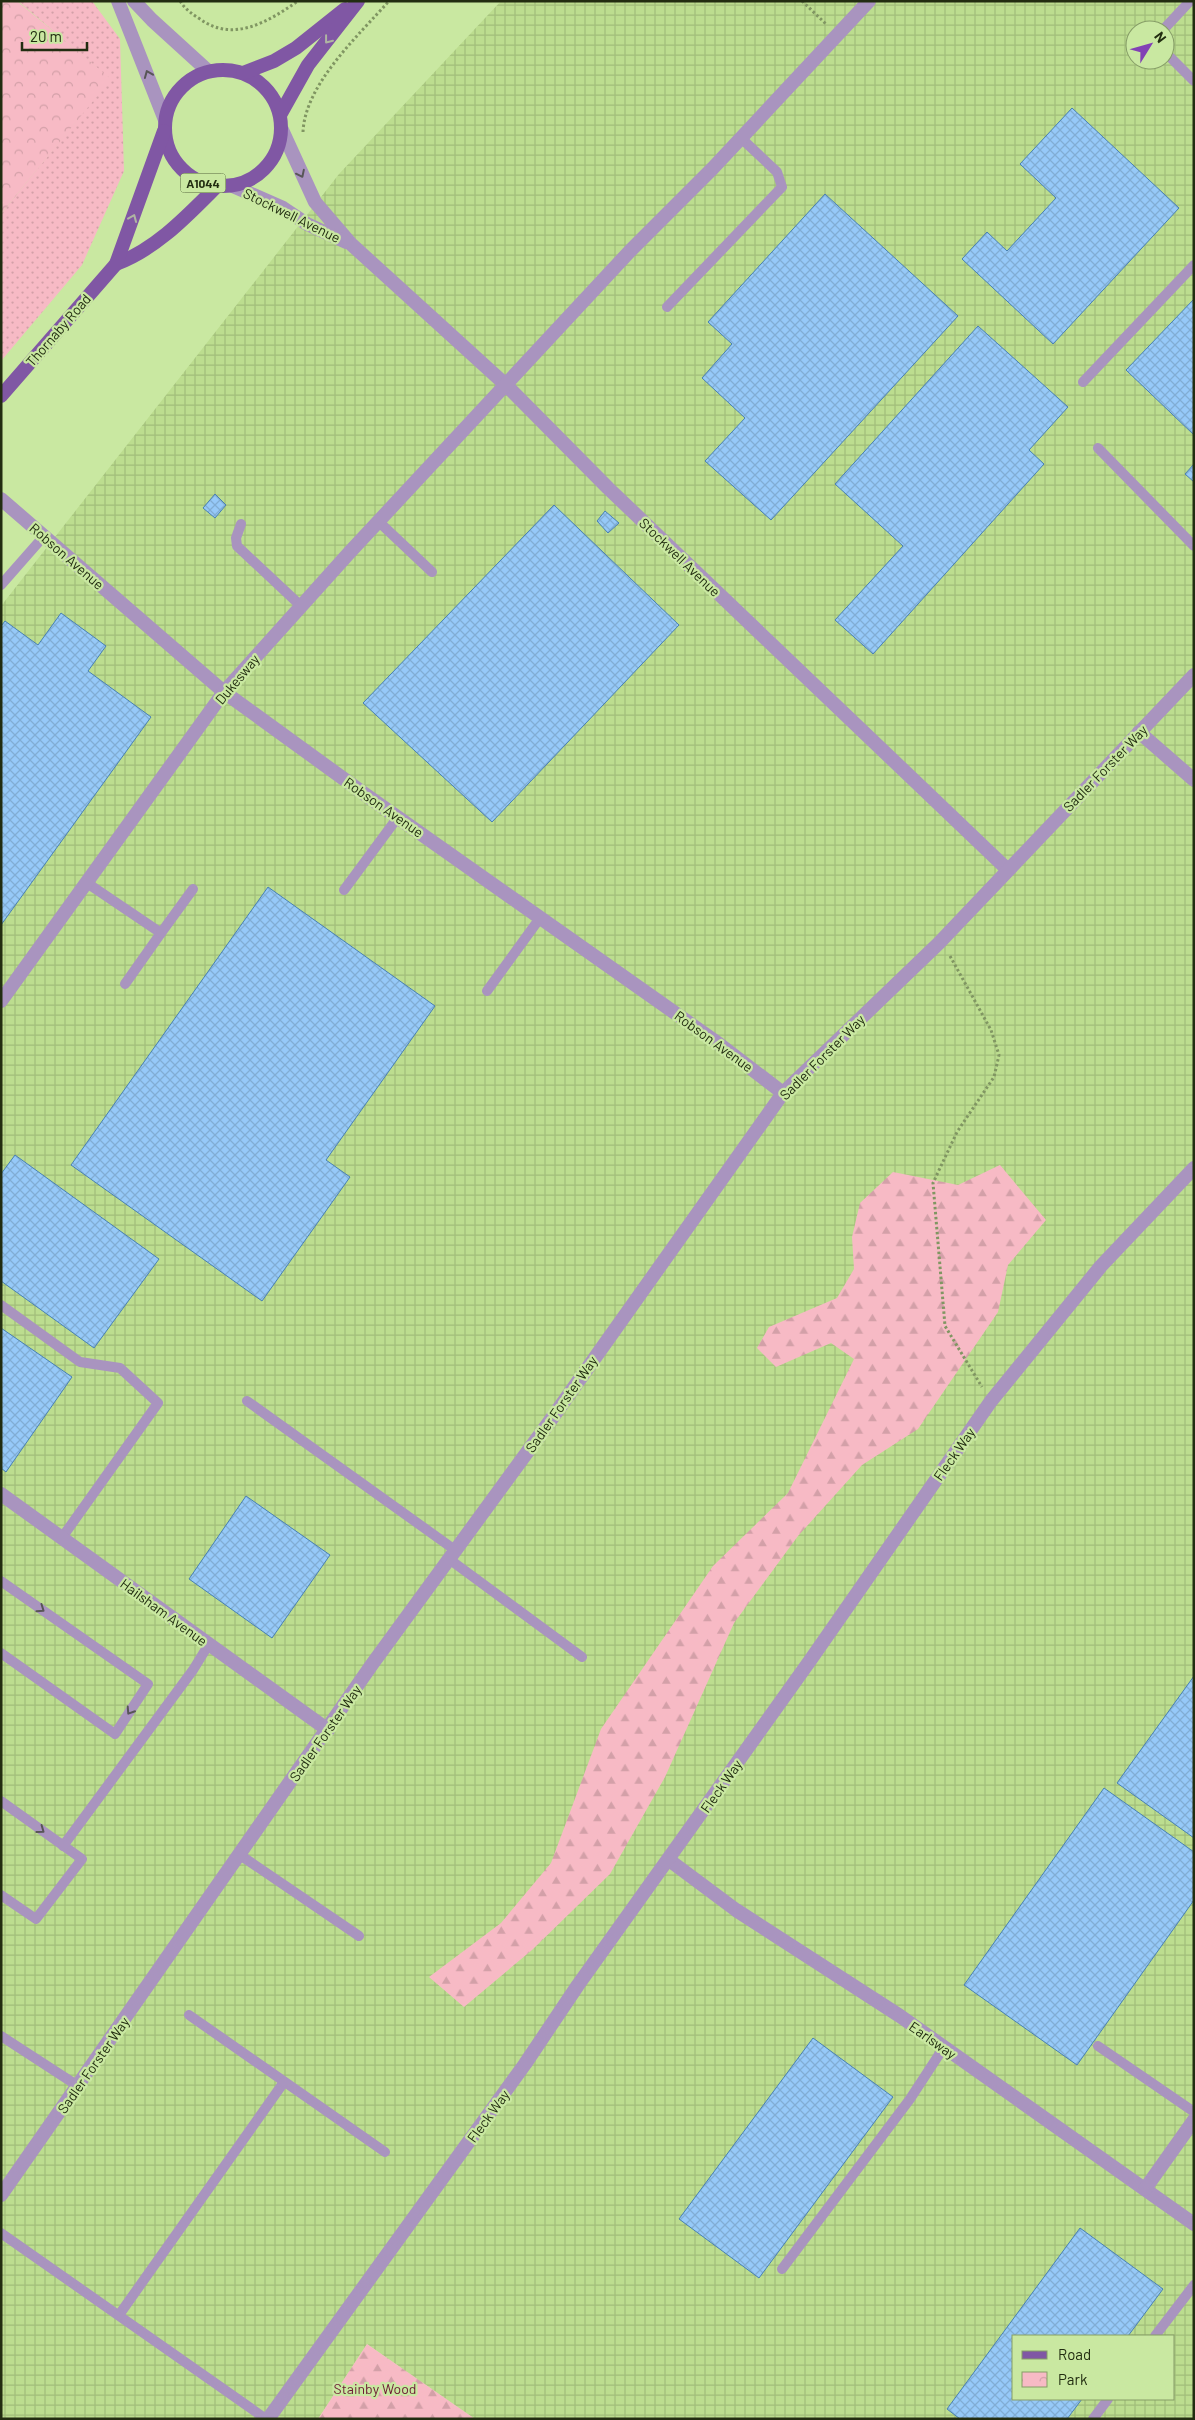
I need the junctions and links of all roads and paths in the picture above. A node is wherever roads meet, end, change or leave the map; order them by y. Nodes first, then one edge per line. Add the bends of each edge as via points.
1 (118, 1) edge
2 (134, 1) edge
3 (180, 1) edge
4 (298, 1) edge
5 (356, 1) edge
6 (389, 1) edge
7 (802, 1) edge
8 (1190, 1) edge
9 (866, 2) edge
10 (1172, 20) edge
11 (837, 36) junction
12 (1175, 62) edge
13 (208, 71) junction
14 (243, 73) junction
15 (1194, 81) edge
16 (280, 115) junction
17 (164, 125) junction
18 (282, 130) junction
19 (303, 138) dead end
20 (741, 138) junction
21 (233, 186) junction
22 (216, 187) junction
23 (352, 244) junction
24 (116, 264) junction
25 (1194, 265) edge
26 (667, 307) dead end
27 (1083, 382) dead end
28 (506, 385) junction
29 (1, 396) edge
30 (1098, 448) dead end
31 (1, 499) edge
32 (378, 521) junction
33 (241, 524) dead end
34 (44, 536) junction
35 (1194, 546) edge
36 (432, 572) dead end
37 (1, 585) edge
38 (301, 606) junction
39 (1194, 675) edge
40 (224, 692) junction
41 (1139, 732) junction
42 (1194, 780) edge
43 (398, 817) junction
44 (1008, 870) junction
45 (87, 883) junction
46 (193, 889) dead end
47 (344, 890) dead end
48 (540, 918) junction
49 (161, 933) junction
50 (939, 942) junction
51 (125, 984) dead end
52 (487, 991) dead end
53 (1, 1001) edge
54 (783, 1093) junction
55 (1194, 1168) edge
56 (1, 1305) edge
57 (247, 1401) dead end
58 (991, 1401) junction
59 (1, 1494) edge
60 (61, 1538) junction
61 (452, 1554) junction
62 (1, 1582) edge
63 (209, 1644) junction
64 (1, 1653) edge
65 (582, 1657) dead end
66 (328, 1730) junction
67 (1, 1801) edge
68 (63, 1846) junction
69 (240, 1855) junction
70 (669, 1860) junction
71 (1, 1895) edge
72 (359, 1936) dead end
73 (190, 2015) dead end
74 (1, 2036) edge
75 (1098, 2046) dead end
76 (944, 2047) junction
77 (284, 2082) junction
78 (78, 2086) junction
79 (1194, 2112) edge
80 (1194, 2120) edge
81 (384, 2152) dead end
82 (1145, 2189) junction
83 (1, 2195) edge
84 (1194, 2224) edge
85 (1, 2233) edge
86 (782, 2269) dead end
87 (1194, 2285) edge
88 (119, 2315) junction
89 (1156, 2335) edge
90 (1107, 2400) edge
91 (267, 2419) edge
92 (1093, 2419) edge

17 -> 1 street
2 - 13 street
3 - 4 path via 204,23 228,31 242,30 266,20
5 - 14 main road, A1044 via 296,48 274,62
5 -> 16 main road, A1044 via 308,65
6 - 19 path via 324,78 309,106
7 - 11 path
8 - 10 lane
9 - 11 street, Dukesway
11 - 20 street, Dukesway
12 - 15 lane
13 - 14 main road, A1044 via 226,69
13 - 17 main road, A1044 via 179,89 170,103
14 - 16 main road, A1044 via 267,89
16 - 18 main road, A1044
17 - 22 main road, A1044 via 168,150 180,168 196,181
24 -> 17 main road, Thornaby Road / A1044
18 - 21 main road, A1044 via 278,149 268,167 252,180
18 -> 23 street, Stockwell Avenue via 315,202
20 - 26 lane via 777,172 782,187
20 - 28 street, Dukesway
21 - 22 main road, A1044
21 - 23 street, Stockwell Avenue
22 - 24 main road, Thornaby Road / A1044 via 156,242 136,256
23 - 28 street, Stockwell Avenue
24 - 29 main road, Thornaby Road / A1044
25 - 27 lane
28 - 32 street, Dukesway
28 - 44 street, Stockwell Avenue via 608,488
30 - 35 lane
31 - 34 street, Robson Avenue
32 - 36 lane
32 - 38 street, Dukesway
33 - 38 lane via 237,546
34 - 37 lane
34 - 40 street, Robson Avenue
38 - 40 street, Dukesway
39 - 41 street, Sadler Forster Way
40 - 43 street, Robson Avenue
40 - 45 street, Dukesway
41 - 42 street
41 - 44 street, Sadler Forster Way
43 - 47 lane
43 - 48 street, Robson Avenue
44 - 50 street, Sadler Forster Way
45 - 49 lane
45 - 53 street, Dukesway
46 - 49 lane
48 - 52 lane
48 - 54 street, Robson Avenue
49 - 51 lane
50 - 54 street, Sadler Forster Way
50 - 58 path via 945,946 991,1030 999,1055 994,1077 957,1132 933,1183 945,1326
54 - 61 street, Sadler Forster Way
55 - 58 street, Fleck Way via 1101,1266
56 - 60 lane via 80,1362 120,1368 158,1403
57 - 61 lane
58 - 70 street, Fleck Way
59 - 60 street, Hailsham Avenue
60 - 63 street, Hailsham Avenue
61 - 65 lane
61 - 66 street, Sadler Forster Way
62 -> 64 lane via 148,1684 115,1734
63 - 66 street, Hailsham Avenue
63 - 68 lane
66 - 69 street, Sadler Forster Way
67 -> 68 lane
68 - 71 lane via 82,1859 36,1919
69 - 72 lane
69 - 78 street, Sadler Forster Way
70 - 76 street, Earlsway via 736,1910
70 - 91 street, Fleck Way
73 - 77 lane
74 - 78 lane
75 - 79 lane
76 - 82 street, Earlsway
76 - 86 lane via 910,2099
77 - 81 lane
77 - 88 lane
78 - 83 street, Sadler Forster Way
80 - 82 street
82 - 84 street, Earlsway
85 - 88 lane
87 - 89 lane
88 - 91 lane
90 - 92 lane

